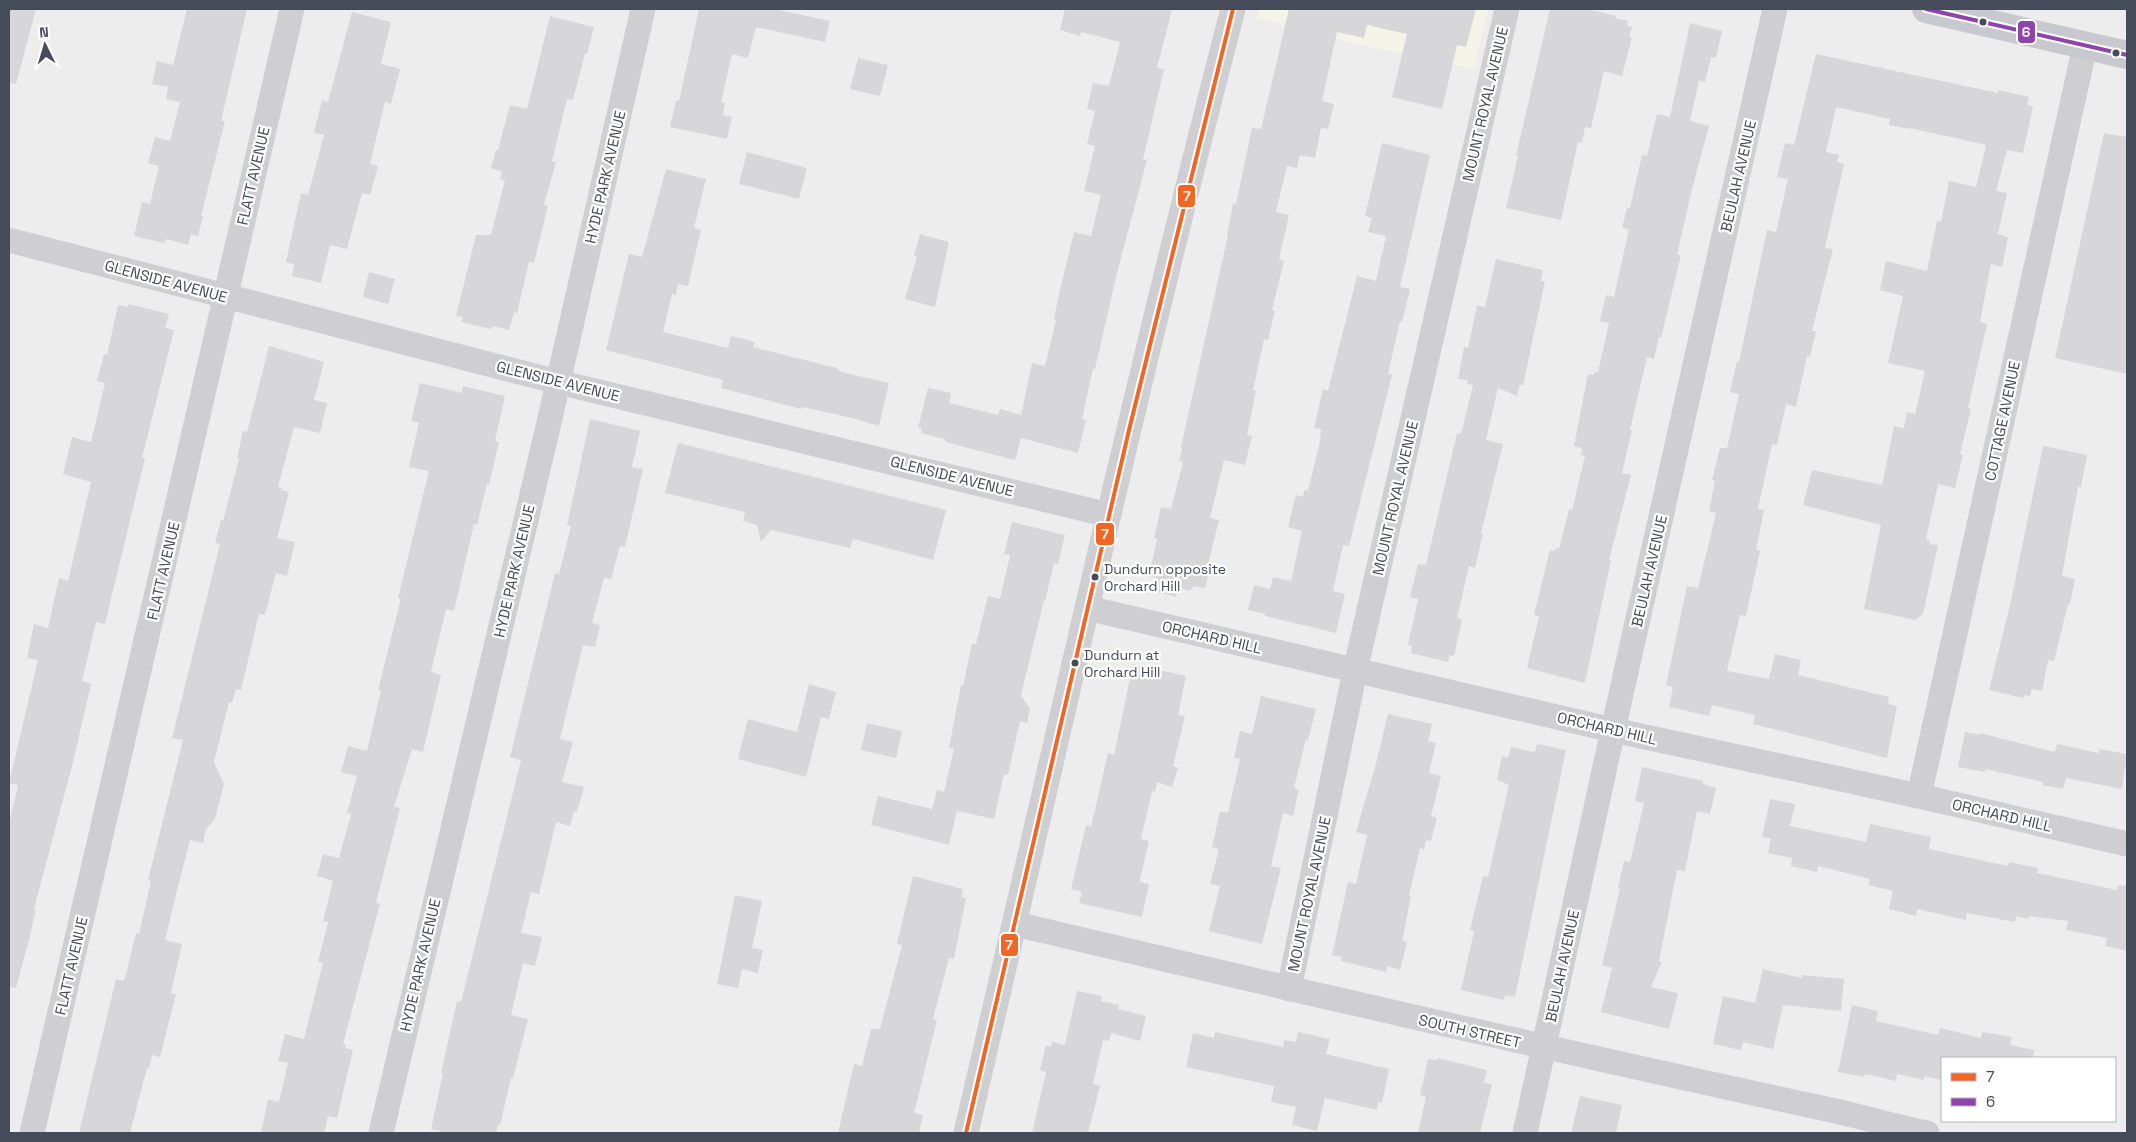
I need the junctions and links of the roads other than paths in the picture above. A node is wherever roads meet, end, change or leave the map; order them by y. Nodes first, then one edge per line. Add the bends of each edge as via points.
1 (292, 9) edge
2 (643, 9) edge
3 (1233, 9) edge
4 (1507, 9) edge
5 (1776, 9) edge
6 (1926, 9) edge
7 (2085, 46) junction
8 (2127, 55) edge
9 (9, 240) edge
10 (226, 296) junction
11 (558, 382) junction
12 (1109, 515) junction
13 (1087, 608) junction
14 (1355, 671) junction
15 (1613, 730) junction
16 (1919, 796) junction
17 (2127, 844) edge
18 (1014, 924) junction
19 (1289, 989) junction
20 (1544, 1048) junction
21 (32, 1133) edge
22 (381, 1133) edge
23 (966, 1133) edge
24 (1525, 1133) edge
25 (1923, 1133) edge

1 - 10 street, FLATT AVENUE
2 - 11 street, HYDE PARK AVENUE
3 - 12 street via 1189,178
4 - 14 street, MOUNT ROYAL AVENUE
5 - 15 street, BEULAH AVENUE
6 - 7 main road
7 - 8 main road
7 - 16 street, COTTAGE AVENUE
9 - 10 street, GLENSIDE AVENUE
10 - 11 street, GLENSIDE AVENUE
10 - 21 street, FLATT AVENUE
11 - 12 street, GLENSIDE AVENUE
11 - 22 street, HYDE PARK AVENUE
12 - 13 street
13 - 14 street, ORCHARD HILL
13 - 18 street
14 - 15 street, ORCHARD HILL
14 - 19 street, MOUNT ROYAL AVENUE
15 - 16 street, ORCHARD HILL
15 - 20 street, BEULAH AVENUE
16 - 17 street, ORCHARD HILL
18 - 19 street, SOUTH STREET
18 - 23 street
19 - 20 street, SOUTH STREET
20 - 24 street, BEULAH AVENUE
20 - 25 street, SOUTH STREET via 1850,1114

